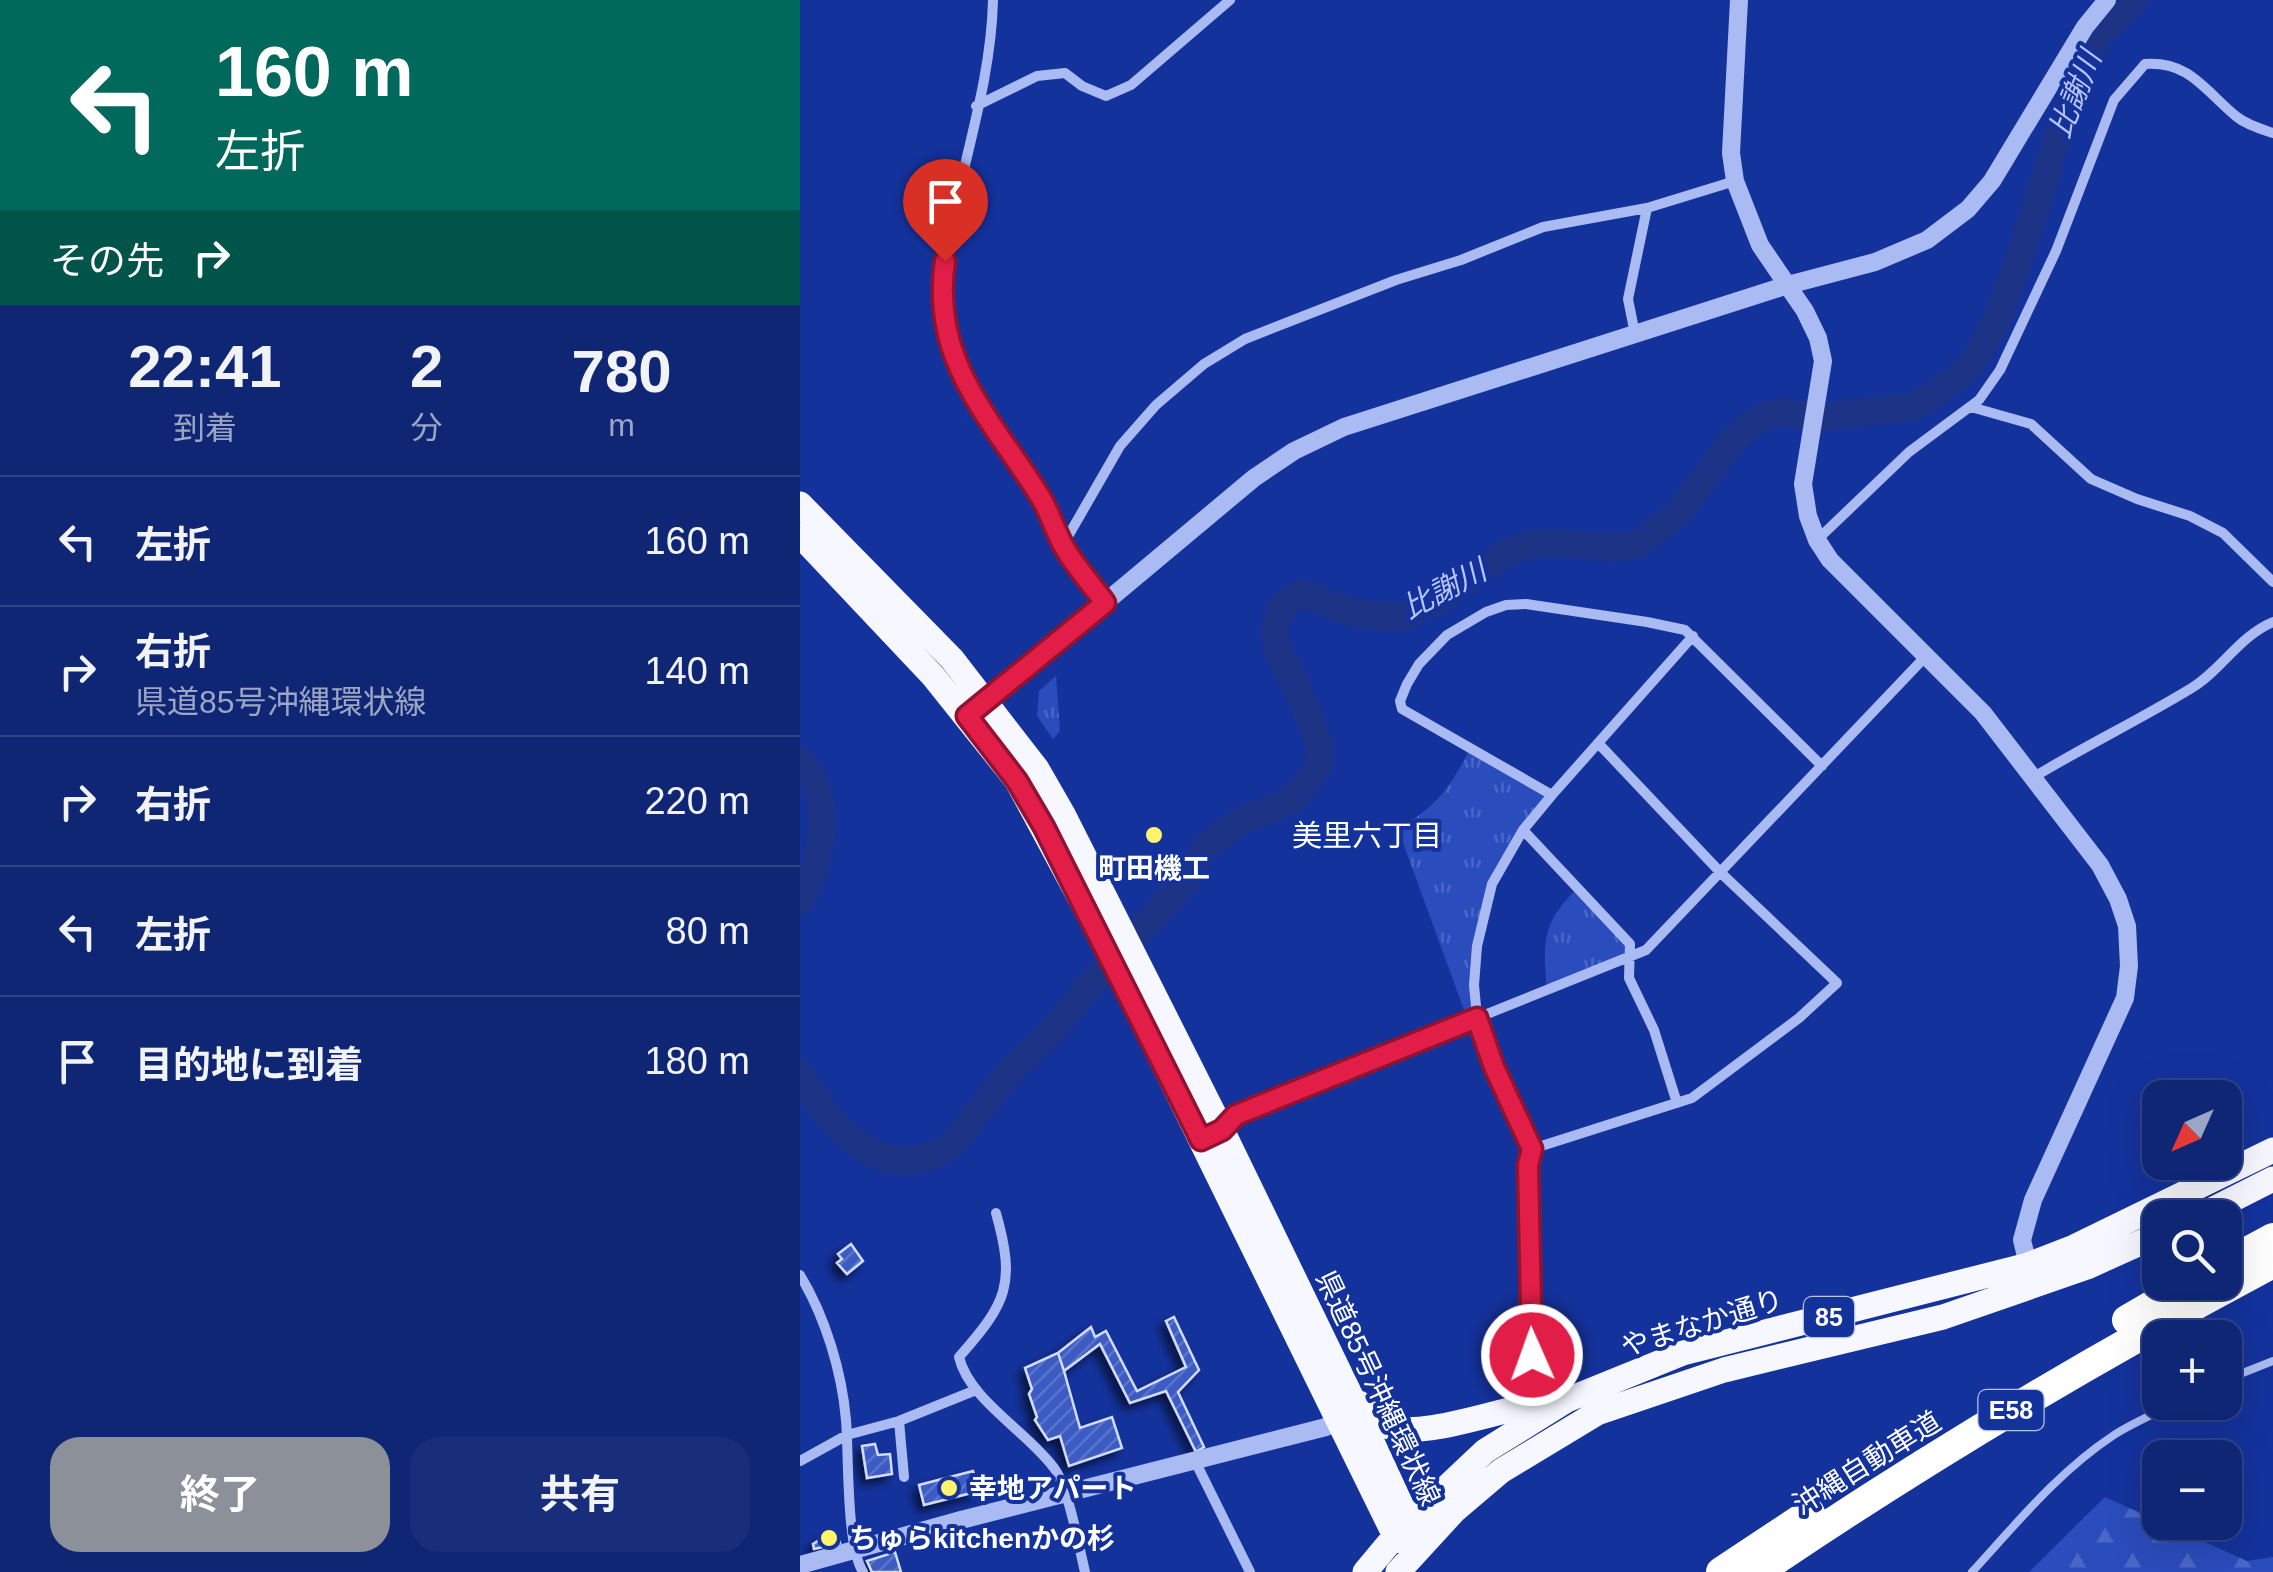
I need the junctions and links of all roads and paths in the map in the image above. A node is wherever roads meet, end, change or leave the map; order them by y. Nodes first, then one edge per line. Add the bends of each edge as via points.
1 (993, 0) edge
2 (1230, 0) edge
3 (1739, 0) edge
4 (2107, 0) edge
5 (976, 106) junction
6 (2273, 133) edge
7 (1735, 181) junction
8 (1647, 208) junction
9 (1788, 286) junction
10 (1635, 334) junction
11 (1971, 407) junction
12 (800, 504) edge
13 (800, 535) edge
14 (1817, 540) junction
15 (1063, 546) junction
16 (2273, 582) edge
17 (1105, 603) junction
18 (2273, 622) edge
19 (1693, 636) junction
20 (1926, 656) junction
21 (977, 708) junction
22 (1598, 743) junction
23 (1822, 766) junction
24 (2034, 777) junction
25 (1552, 795) junction
26 (1523, 830) junction
27 (1721, 873) junction
28 (1631, 954) junction
29 (1477, 1018) junction
30 (1677, 1103) junction
31 (1212, 1134) junction
32 (1532, 1149) junction
33 (2273, 1150) edge
34 (2273, 1179) edge
35 (2232, 1200) edge
36 (996, 1213) dead end
37 (2273, 1238) edge
38 (2142, 1240) edge
39 (2242, 1255) edge
40 (2273, 1263) edge
41 (800, 1275) edge
42 (2031, 1276) junction
43 (2161, 1300) edge
44 (2273, 1361) edge
45 (2242, 1373) edge
46 (976, 1390) junction
47 (1568, 1400) junction
48 (1538, 1403) junction
49 (1344, 1404) junction
50 (2142, 1420) edge
51 (898, 1421) junction
52 (847, 1435) junction
53 (800, 1461) edge
54 (1196, 1463) junction
55 (904, 1477) dead end
56 (1064, 1496) junction
57 (1406, 1536) junction
58 (853, 1551) junction
59 (800, 1564) edge
60 (862, 1572) edge
61 (1086, 1572) edge
62 (1250, 1572) edge
63 (1365, 1572) edge
64 (1398, 1572) edge
65 (1720, 1572) edge
66 (1758, 1572) edge
67 (1972, 1572) edge

1 - 5 street
2 - 5 street via 1132,85 1106,96 1064,73 1037,76
3 - 7 street
4 - 9 street via 1968,209 1927,240
5 - 15 street via 942,281 948,338 961,376 1040,497
6 - 11 street via 2240,120 2173,64 2145,64 2114,100 2056,251 2000,370
7 - 8 street
7 - 9 street via 1760,246
8 - 10 street via 1628,300
8 - 15 street via 1543,226 1245,339 1156,405 1120,446
9 - 10 street
9 - 14 street via 1806,311 1823,361 1804,484
10 - 17 street via 1316,439 1254,478
11 - 14 street via 1908,452
11 - 16 street via 2031,424 2091,478 2223,533
12 - 21 main road, 県道85号沖縄環状線 via 952,659
13 - 21 main road, 県道85号沖縄環状線
14 - 20 street
15 - 17 street
17 - 21 street
18 - 24 street via 2256,628 2194,688
19 - 22 street
19 - 23 street
19 - 25 street via 1647,622 1506,605 1460,626 1420,664 1400,701 1402,710
20 - 23 street
20 - 24 street
21 - 31 main road, 県道85号沖縄環状線 via 1112,933
22 - 25 street
22 - 27 street
23 - 27 street
24 - 42 street via 2118,899 2129,966 2110,1036 2032,1200 2022,1240
25 - 26 street
26 - 28 street via 1630,944
26 - 29 street via 1492,884 1482,918
27 - 28 street via 1646,950
27 - 30 street via 1837,982 1712,1086
28 - 29 street
28 - 30 street via 1629,978
29 - 31 street via 1236,1115
29 - 32 street
30 - 32 street
31 - 49 main road, 県道85号沖縄環状線
32 - 48 street
33 - 42 main road, やまなか通り / 85 via 2072,1248
34 - 35 main road
36 - 46 street via 1008,1254 1004,1288 991,1321 959,1357
37 - 39 highway
38 - 42 main road, やまなか通り / 85
40 - 66 highway, 沖縄自動車道 / E58 via 2037,1394
41 - 52 street via 830,1347
42 - 47 main road, やまなか通り / 85 via 1683,1354
42 - 57 main road, やまなか通り / 85 via 1943,1317 1724,1370 1598,1413
43 - 65 highway, 沖縄自動車道 / E58
44 - 45 lane
46 - 51 street
46 - 56 street via 1056,1470
47 - 48 main road
47 - 57 main road, やまなか通り / 85 via 1486,1451
48 - 49 main road via 1418,1431 1381,1424
49 - 54 street via 1326,1427
49 - 57 main road, 県道85号沖縄環状線
50 - 67 lane via 2074,1466
51 - 52 street
51 - 55 street
52 - 53 street
52 - 58 street
54 - 56 street
54 - 62 street
56 - 58 street
56 - 61 street
57 - 63 main road, やまなか通り / 85
57 - 64 main road, やまなか通り / 85
58 - 59 street
58 - 60 street

